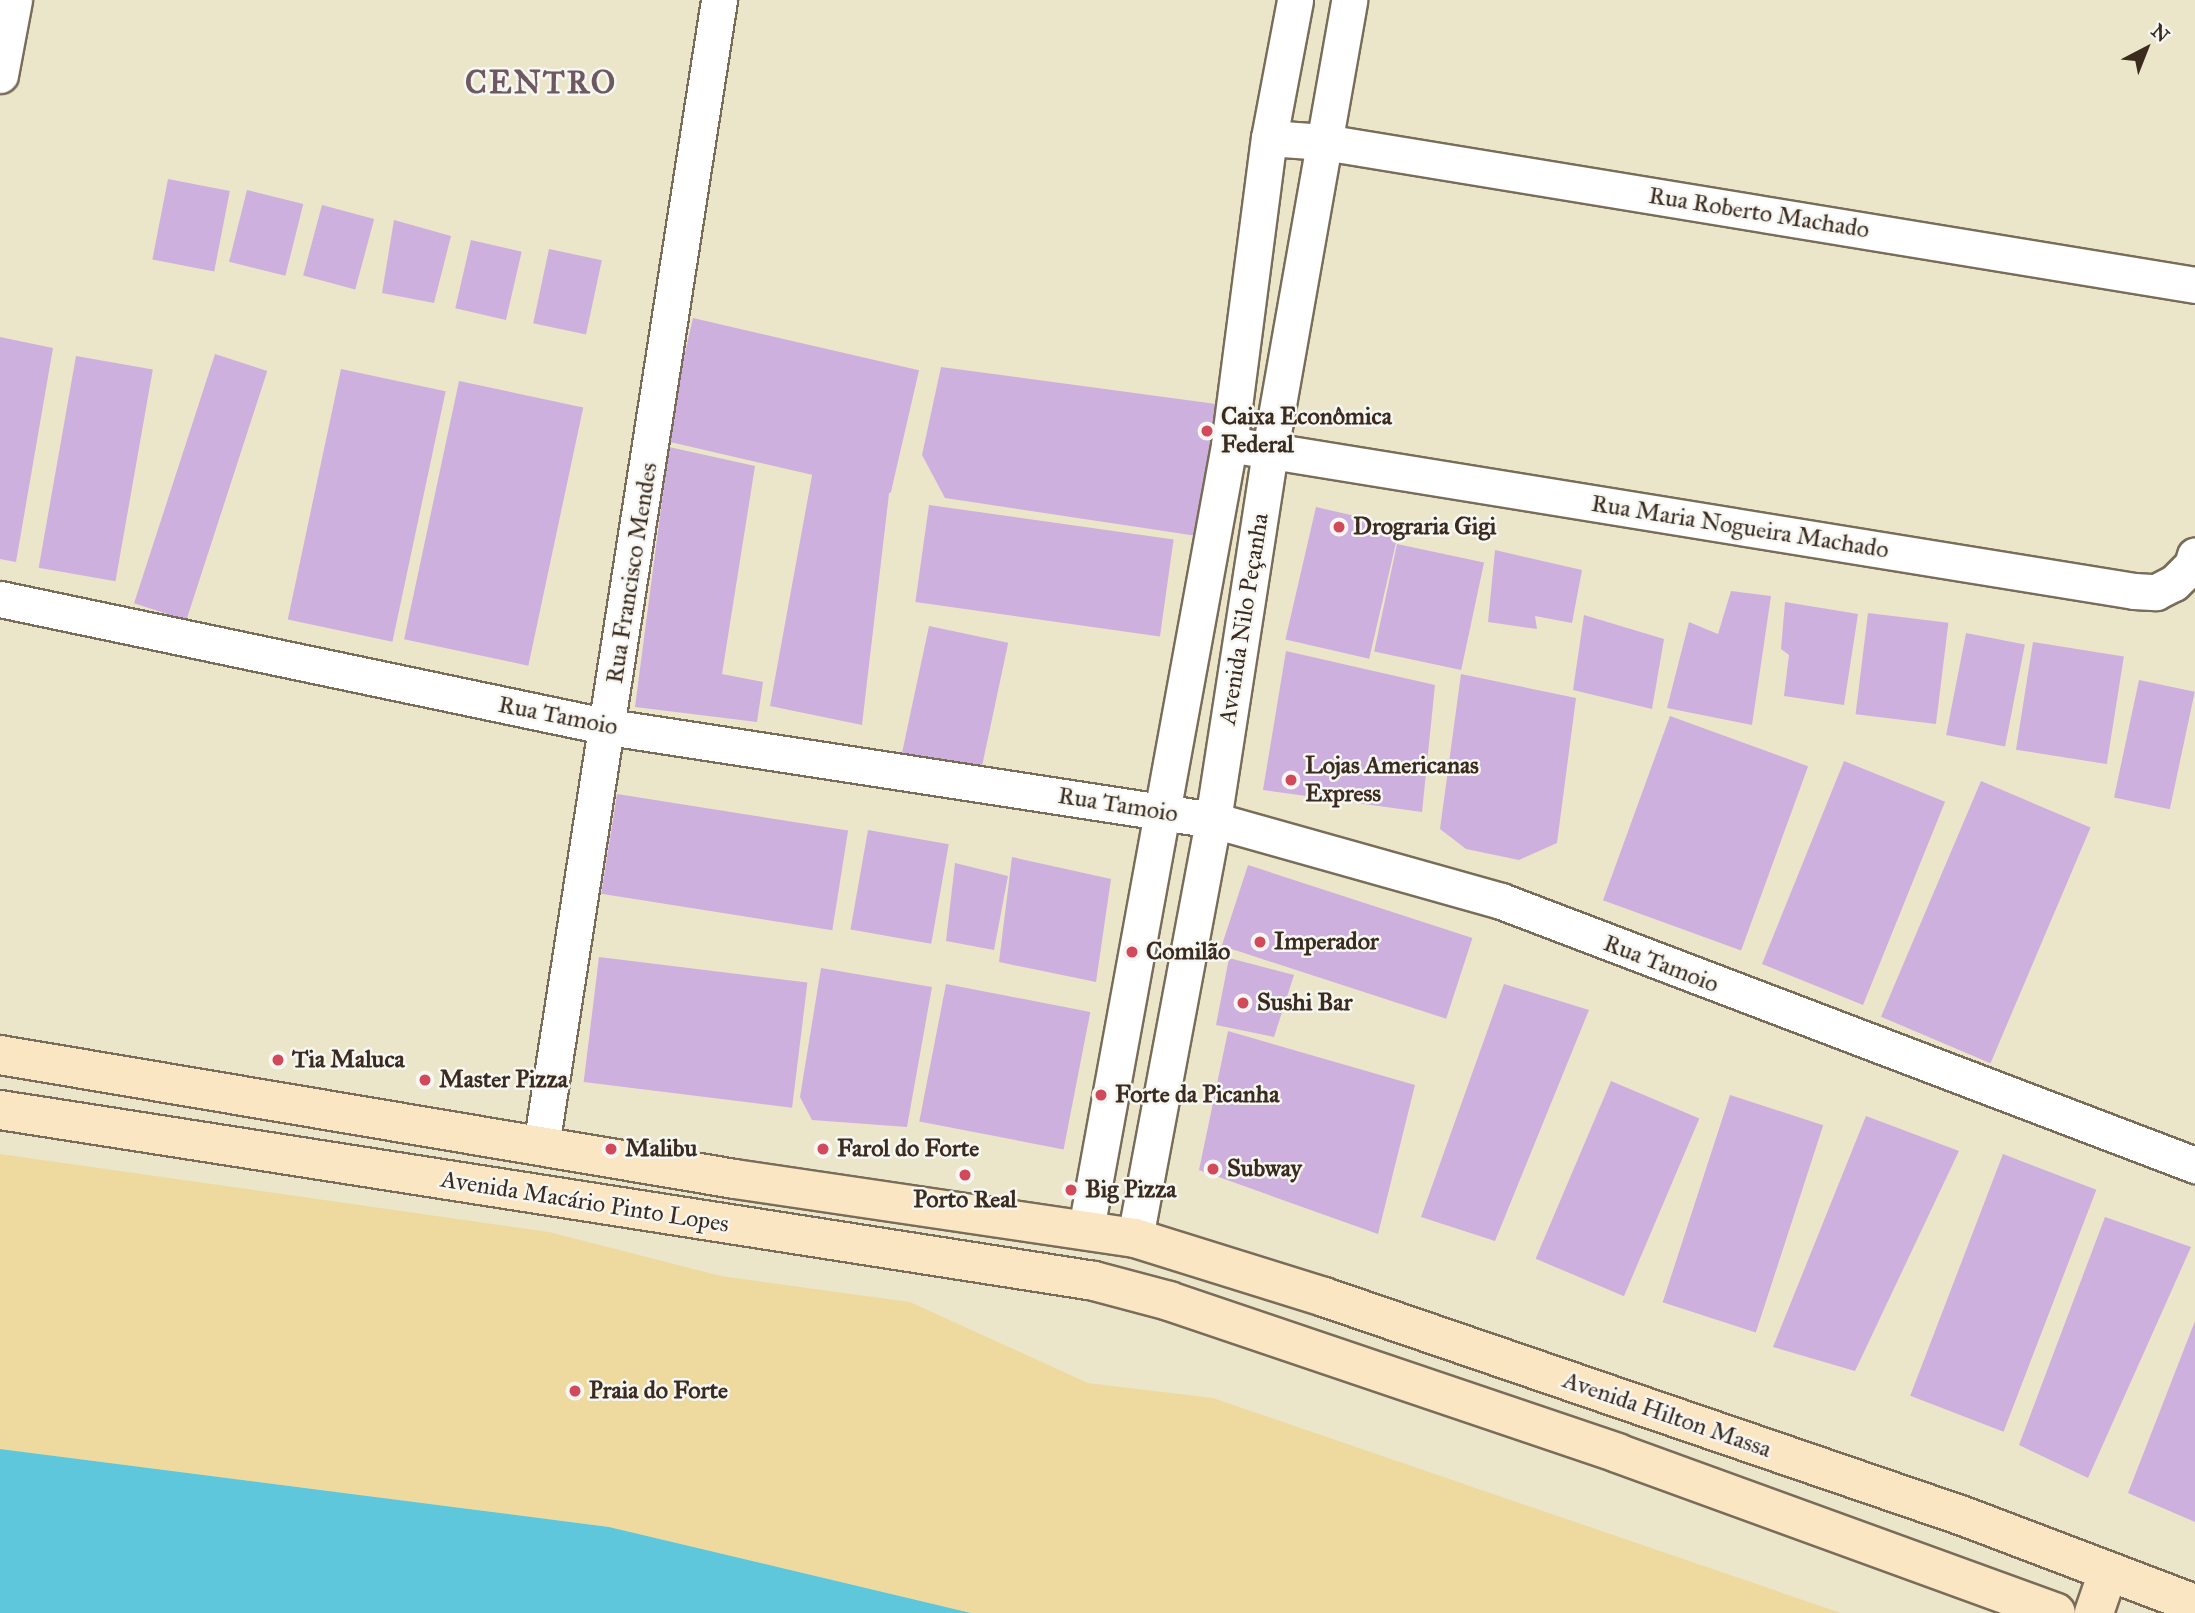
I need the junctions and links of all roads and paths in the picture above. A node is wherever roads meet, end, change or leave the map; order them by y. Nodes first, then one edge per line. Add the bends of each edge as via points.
1 (14, 0) edge
2 (719, 0) edge
3 (1295, 0) edge
4 (1349, 0) edge
5 (0, 75) edge
6 (1269, 138) junction
7 (1324, 142) junction
8 (2195, 285) edge
9 (1230, 445) junction
10 (1270, 450) junction
11 (2195, 555) edge
12 (0, 599) edge
13 (609, 727) junction
14 (1161, 811) junction
15 (1213, 820) junction
16 (0, 1055) edge
17 (0, 1110) edge
18 (541, 1146) junction
19 (2195, 1165) edge
20 (1086, 1229) junction
21 (1135, 1238) junction
22 (2108, 1572) junction
23 (2195, 1604) edge
24 (2056, 1613) edge
25 (2094, 1613) edge

1 - 5 street
2 - 13 street, Rua Francisco Mendes
3 - 6 street, Avenida Nilo Peçanha
4 - 7 street, Avenida Nilo Peçanha
6 - 7 street, Rua Roberto Machado
6 - 9 street, Avenida Nilo Peçanha
7 - 8 street, Rua Roberto Machado
7 - 10 street, Avenida Nilo Peçanha
9 - 10 street, Rua Maria Nogueira Machado
9 - 14 street, Avenida Nilo Peçanha
10 - 11 street, Rua Maria Nogueira Machado via 2134,591 2156,592 2174,583 2192,565
10 - 15 street, Avenida Nilo Peçanha
12 - 13 street, Rua Tamoio
13 - 14 street, Rua Tamoio
13 - 18 street, Rua Francisco Mendes
14 - 15 street, Rua Tamoio
14 - 20 street, Avenida Nilo Peçanha
15 - 19 street, Rua Tamoio via 1501,901
15 - 21 street, Avenida Nilo Peçanha
16 - 18 main road, Avenida Macário Pinto Lopes
17 - 24 main road, Avenida Macário Pinto Lopes via 1094,1281 1168,1301 1617,1453
18 - 20 main road, Avenida Macário Pinto Lopes
20 - 21 main road, Avenida Macário Pinto Lopes
21 - 22 main road, Avenida Hilton Massa via 1324,1297 1859,1480
22 - 23 main road, Avenida Hilton Massa
22 - 25 main road

